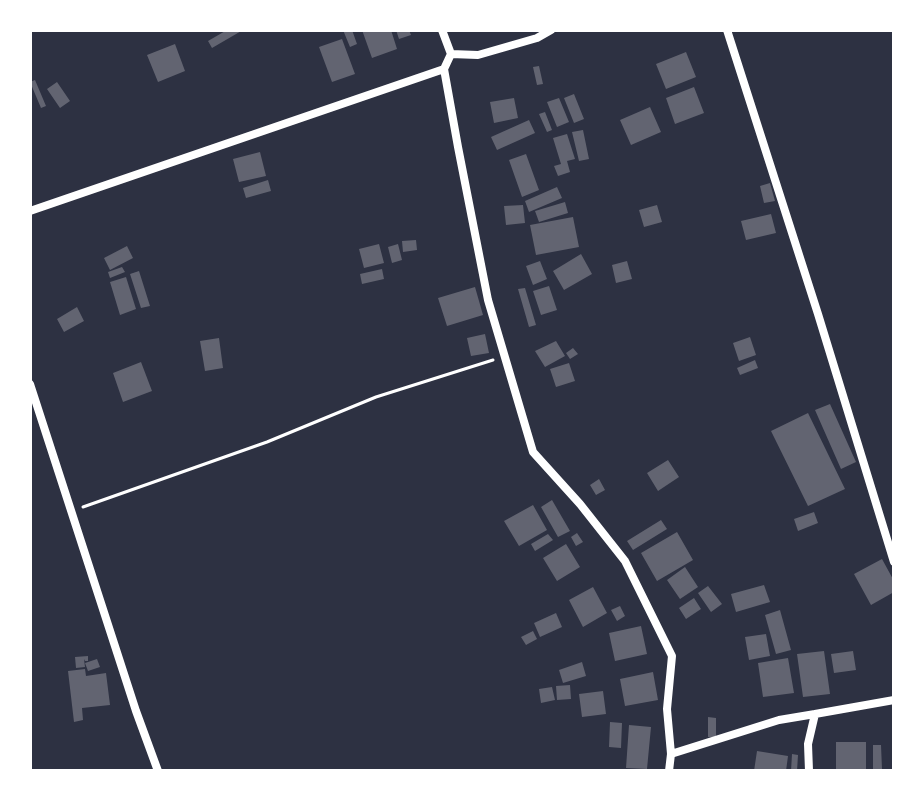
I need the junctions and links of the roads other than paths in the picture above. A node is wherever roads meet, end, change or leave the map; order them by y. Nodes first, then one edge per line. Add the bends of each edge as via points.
1 (442, 30) edge
2 (551, 30) edge
3 (727, 30) edge
4 (451, 54) junction
5 (444, 69) junction
6 (30, 211) edge
7 (30, 384) edge
8 (894, 562) edge
9 (894, 700) edge
10 (815, 714) junction
11 (671, 754) junction
12 (158, 771) edge
13 (669, 771) edge
14 (809, 771) edge

1 - 4 street
2 - 4 street via 478,55
3 - 8 street
4 - 5 street
5 - 6 street
5 - 11 street via 488,300 533,452 625,561 672,656 667,709
7 - 12 street
9 - 10 street
10 - 11 street
10 - 14 street
11 - 13 street

